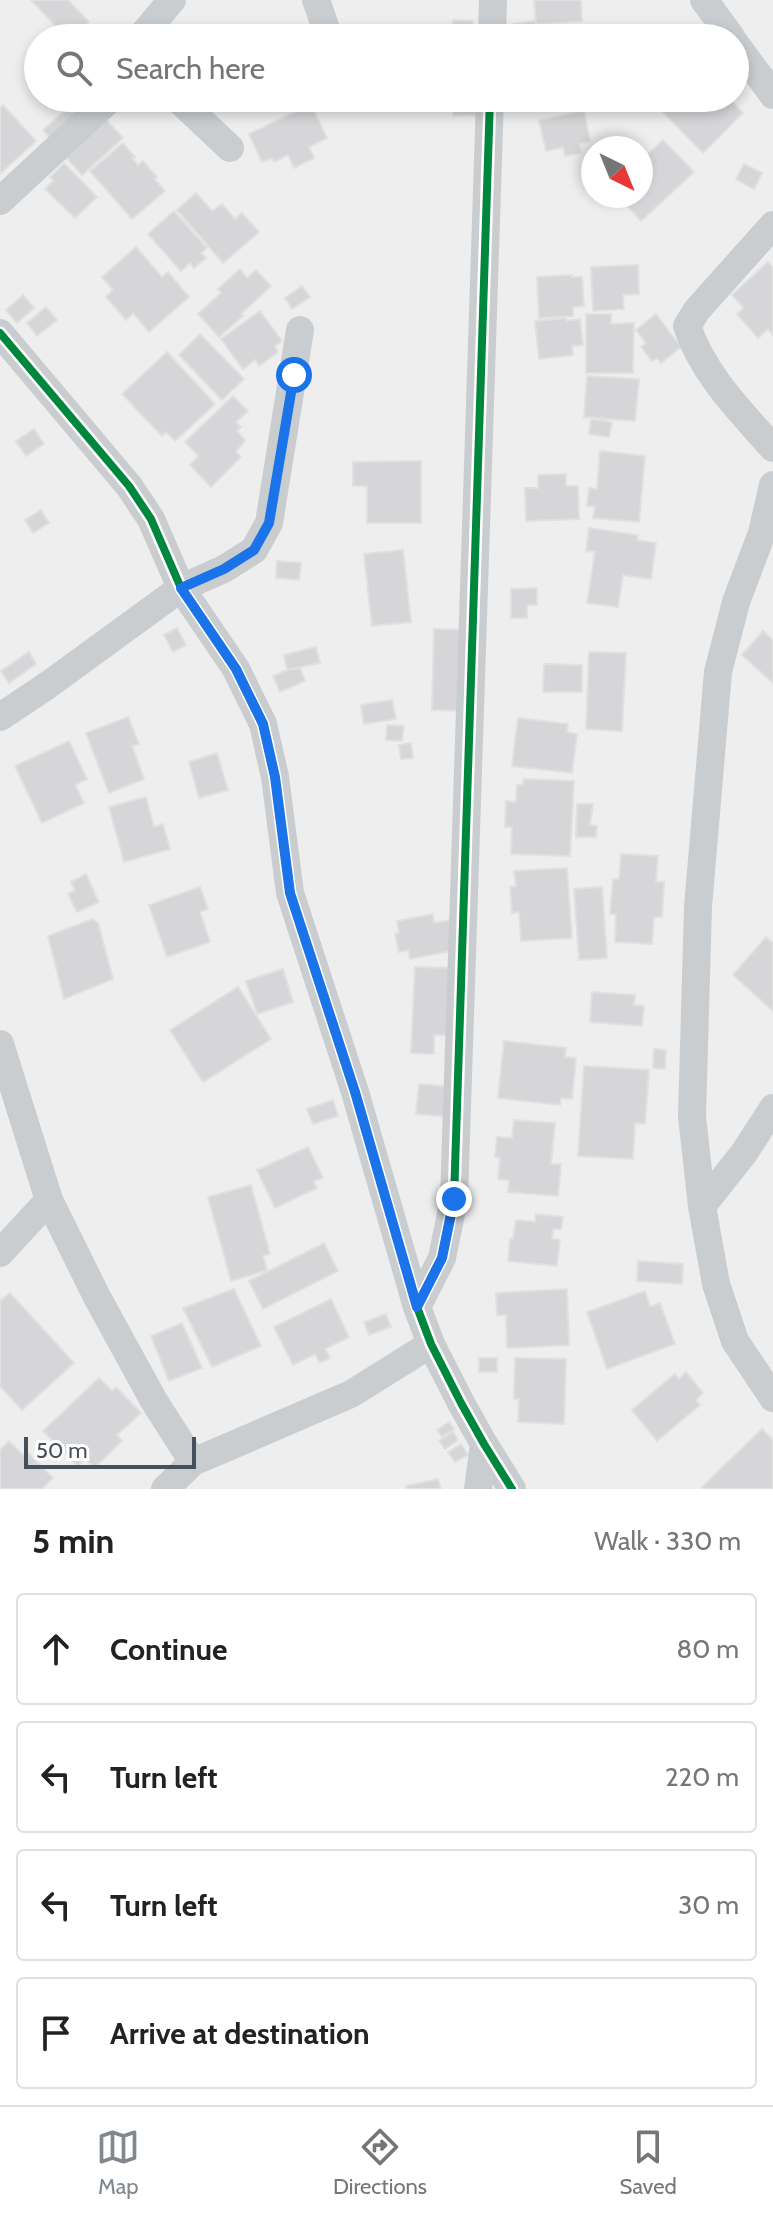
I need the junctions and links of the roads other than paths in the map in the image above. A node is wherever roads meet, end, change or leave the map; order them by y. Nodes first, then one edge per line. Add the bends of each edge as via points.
1 (172, 0) edge
2 (493, 0) edge
3 (704, 0) edge
4 (152, 24) edge
5 (492, 24) edge
6 (721, 24) edge
7 (749, 62) edge
8 (773, 95) edge
9 (96, 112) edge
10 (192, 112) edge
11 (490, 112) edge
12 (230, 148) dead end
13 (0, 201) edge
14 (773, 225) edge
15 (300, 330) dead end
16 (0, 333) edge
17 (773, 448) edge
18 (773, 485) edge
19 (181, 588) junction
20 (0, 717) edge
21 (2, 1056) edge
22 (773, 1108) edge
23 (49, 1200) junction
24 (702, 1206) junction
25 (0, 1253) edge
26 (417, 1307) junction
27 (431, 1344) junction
28 (773, 1398) edge
29 (484, 1444) junction
30 (193, 1462) junction
31 (165, 1489) edge
32 (478, 1489) edge
33 (512, 1489) edge

1 - 4 street
2 - 5 street
3 - 6 street
7 - 8 street
9 - 13 street
10 - 12 street
11 - 26 street via 454,1199 442,1258
14 - 17 street via 687,326 724,393
15 - 19 street via 269,523 254,550
16 - 19 street via 129,486 151,519
18 - 24 street via 718,672 698,907 692,1117
19 - 20 street
19 - 26 street via 236,669 263,724 290,893
21 - 23 street
22 - 24 street
23 - 25 street
23 - 30 street via 154,1401
24 - 28 street via 716,1284 735,1341
26 - 27 street
27 - 29 street
27 - 30 street via 351,1394
29 - 32 street
29 - 33 street
30 - 31 street

